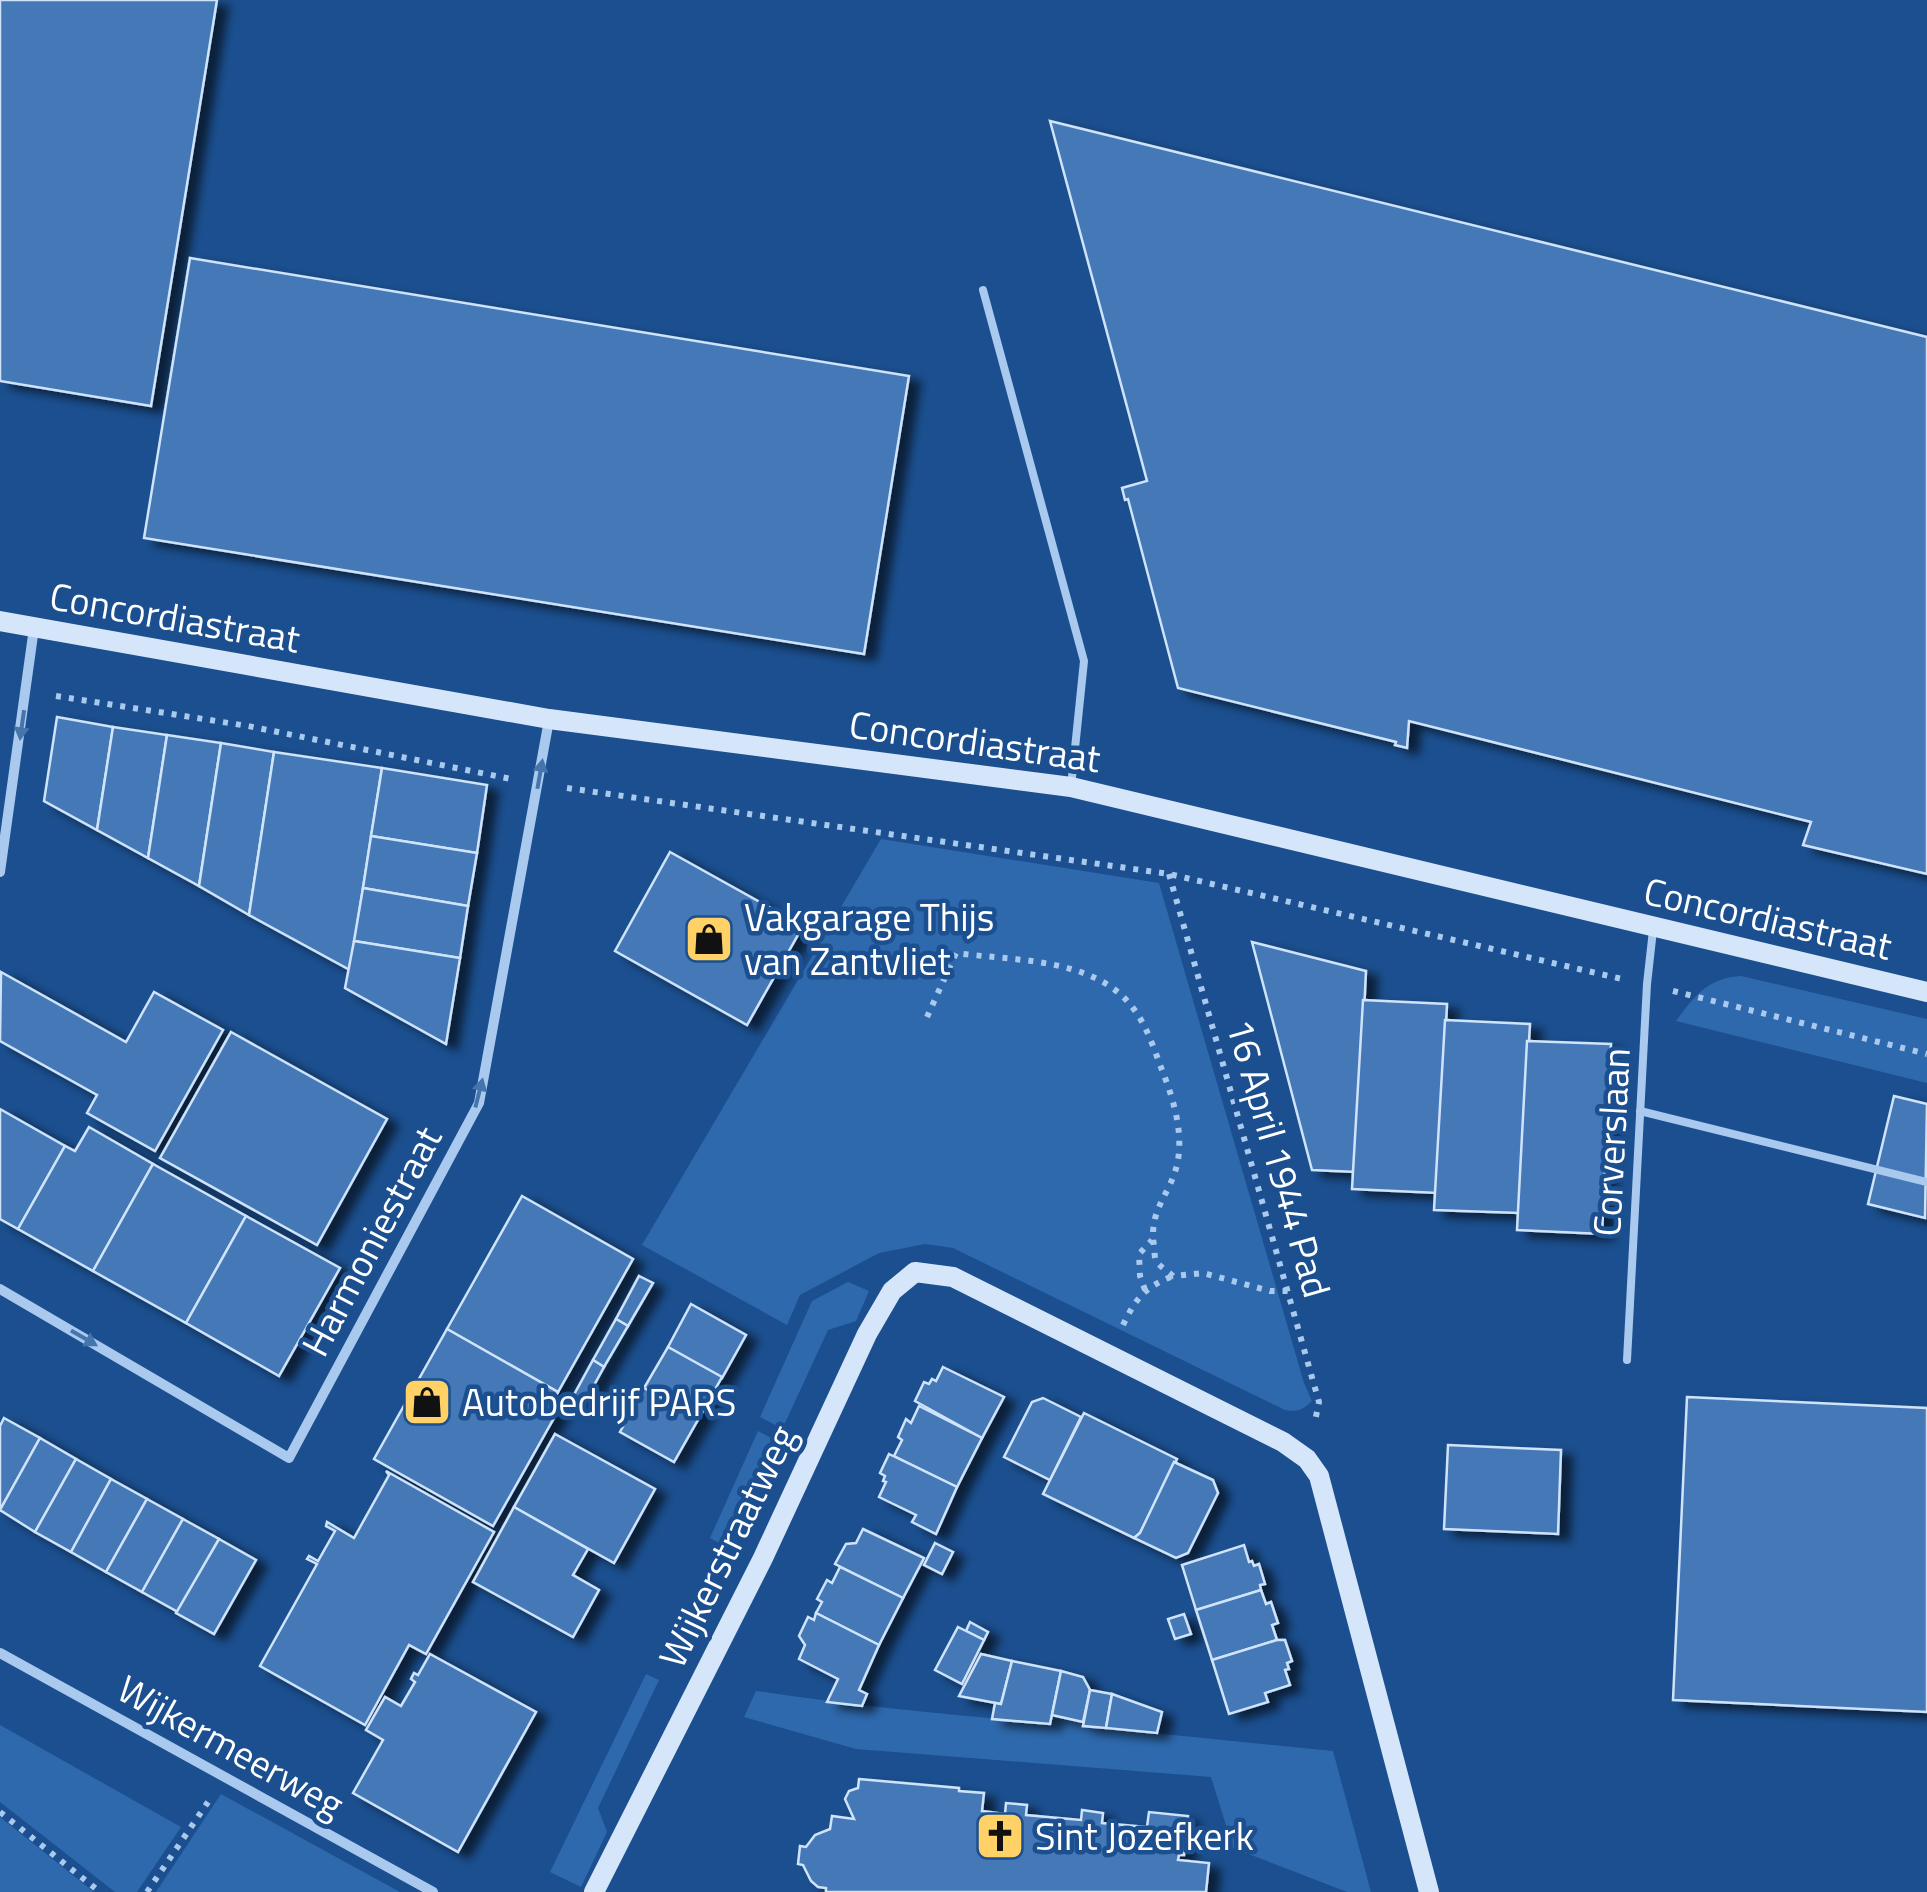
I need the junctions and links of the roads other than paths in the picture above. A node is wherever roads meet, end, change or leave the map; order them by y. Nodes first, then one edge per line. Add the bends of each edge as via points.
1 (983, 290) dead end
2 (0, 621) edge
3 (34, 628) junction
4 (549, 719) junction
5 (1071, 787) junction
6 (0, 872) edge
7 (1654, 926) junction
8 (1927, 992) edge
9 (1640, 1112) junction
10 (1927, 1182) edge
11 (0, 1289) edge
12 (1626, 1360) dead end
13 (0, 1653) edge
14 (434, 1892) edge
15 (594, 1892) edge
16 (1428, 1892) edge

1 - 5 lane via 1084,661
2 - 3 street, Concordiastraat
3 - 4 street, Concordiastraat
3 -> 6 street
4 - 5 street, Concordiastraat
11 -> 4 street, Harmoniestraat via 288,1458 479,1103
5 - 7 street, Concordiastraat
7 - 8 street, Concordiastraat
7 - 9 lane, Corverslaan
9 - 10 lane
9 - 12 lane, Corverslaan
13 - 14 street, Wijkermeerweg
15 - 16 street, Wijkerstraatweg via 763,1558 867,1334 892,1292 915,1272 953,1278 1307,1459 1319,1476

